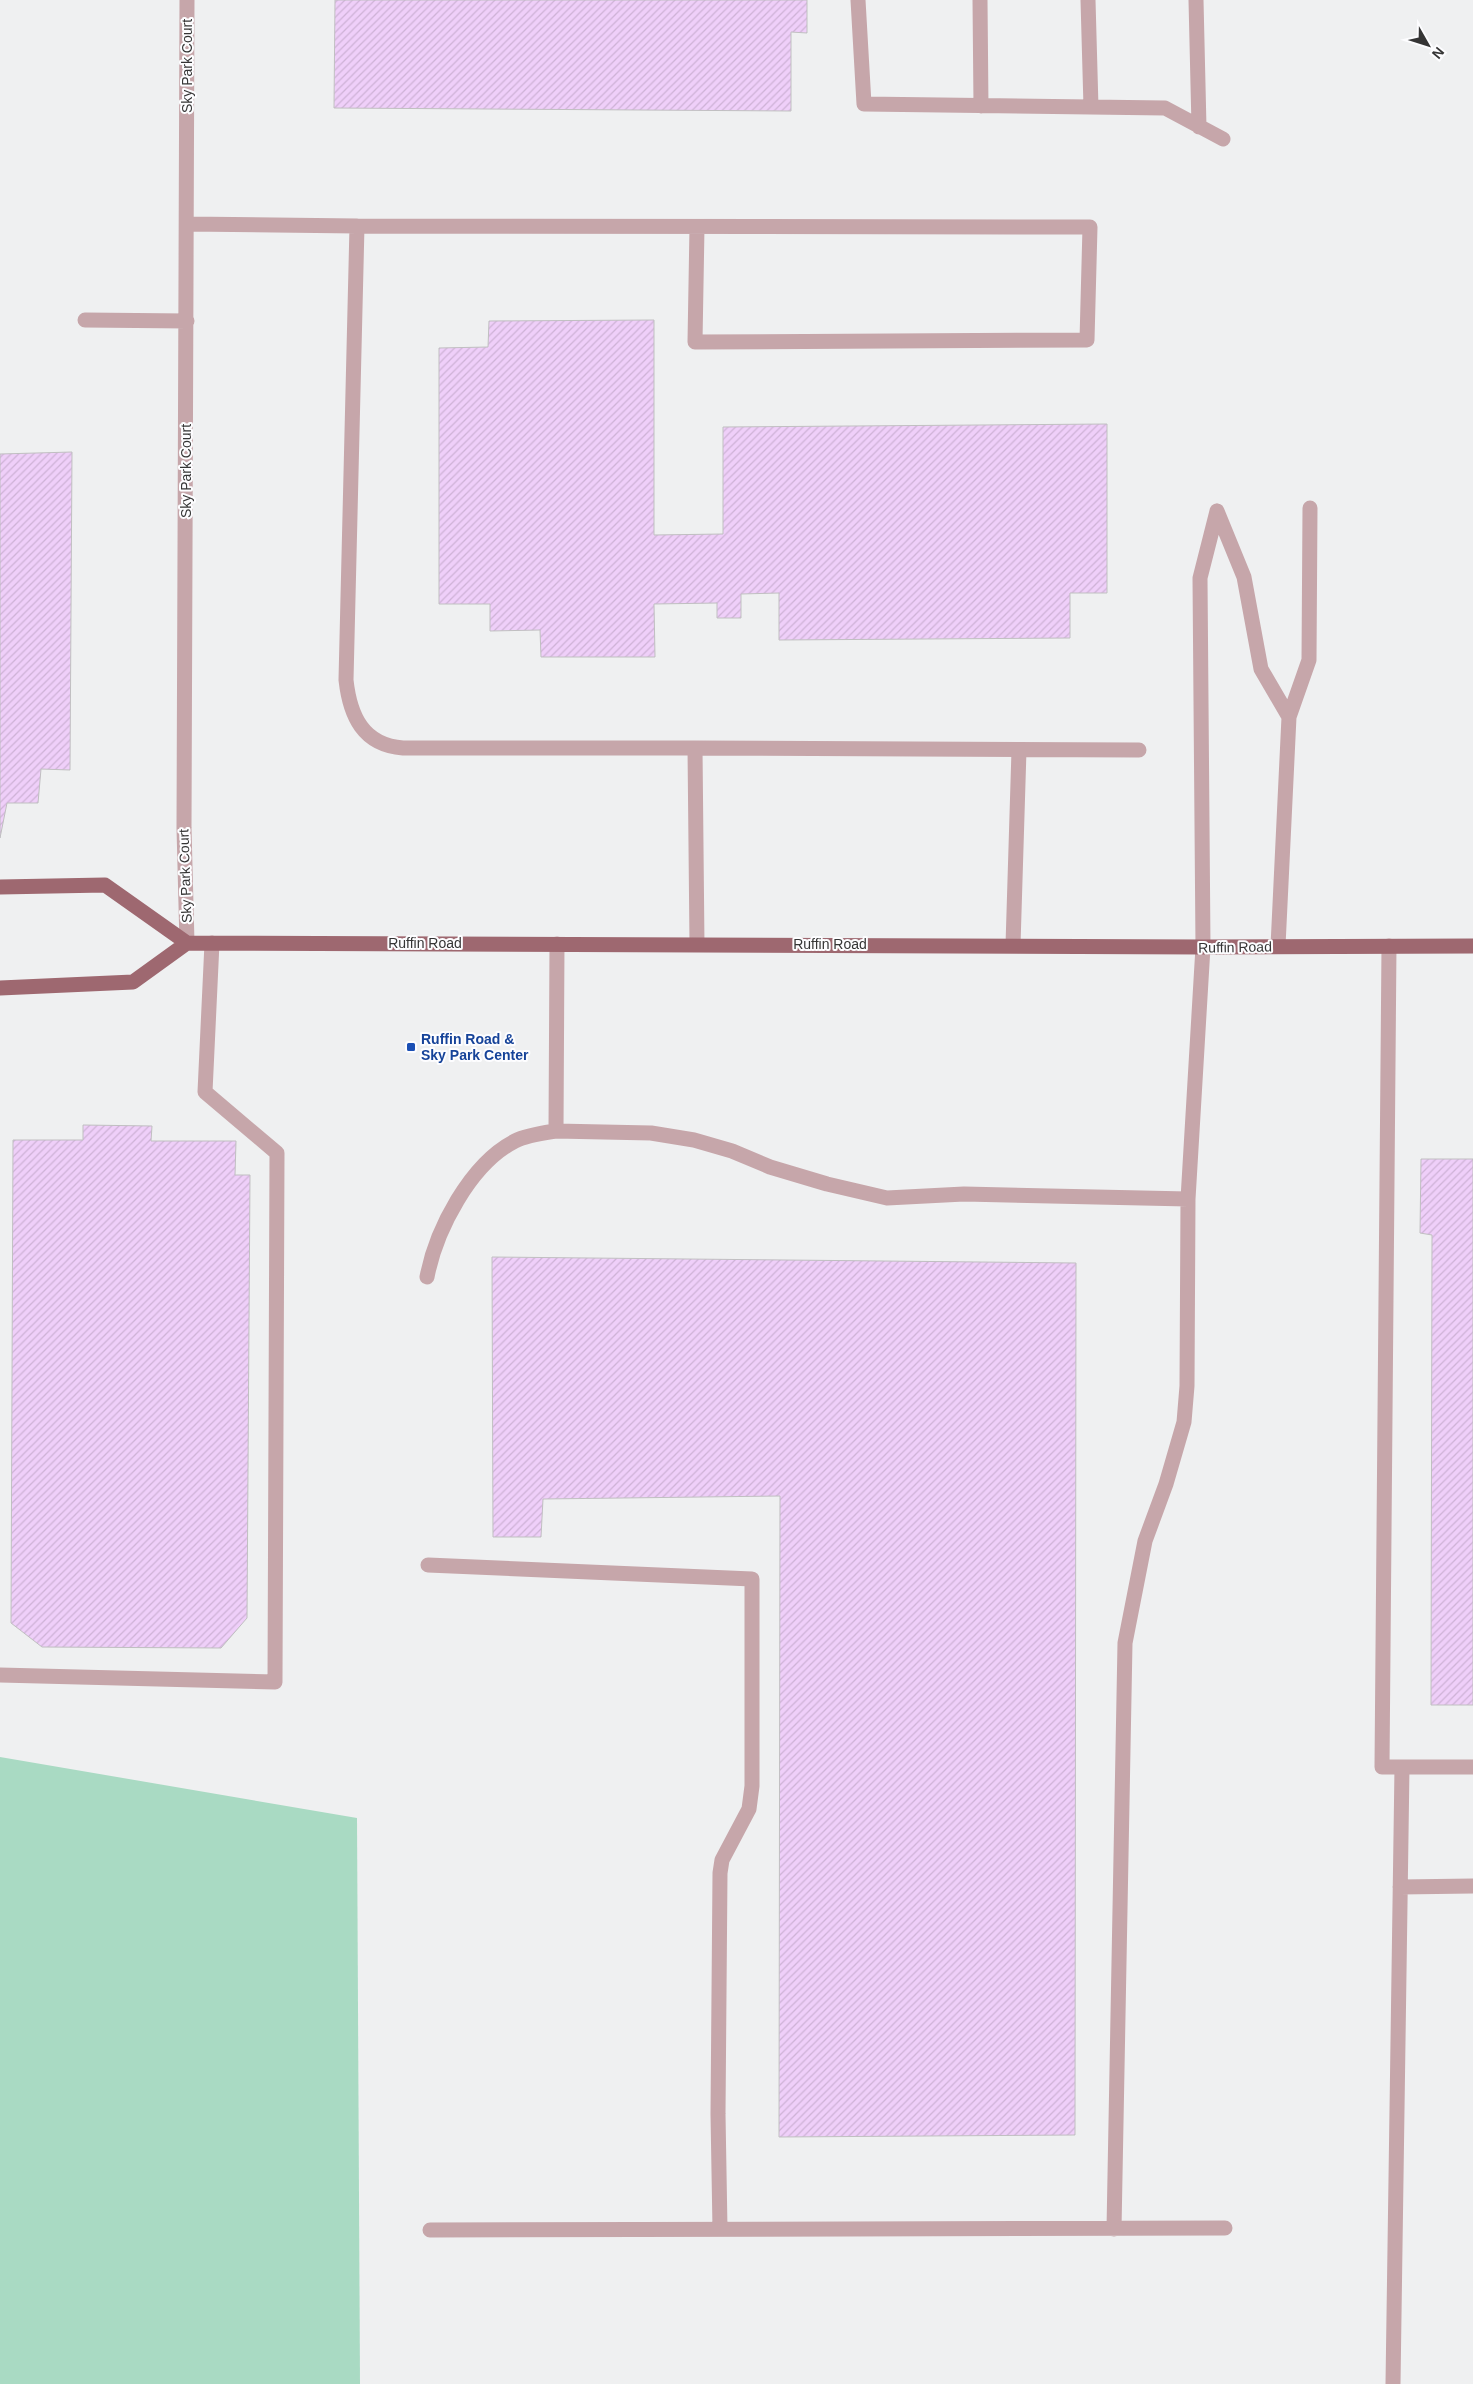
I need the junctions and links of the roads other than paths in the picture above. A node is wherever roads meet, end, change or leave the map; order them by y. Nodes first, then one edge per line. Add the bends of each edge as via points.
1 (187, 0) edge
2 (858, 0) edge
3 (980, 0) edge
4 (1088, 0) edge
5 (1196, 0) edge
6 (981, 106) junction
7 (1091, 107) junction
8 (1199, 127) junction
9 (1223, 139) dead end
10 (187, 224) junction
11 (357, 226) junction
12 (697, 227) junction
13 (85, 320) dead end
14 (187, 321) junction
15 (1310, 508) dead end
16 (1289, 717) junction
17 (695, 748) junction
18 (1019, 750) junction
19 (1139, 750) dead end
20 (0, 887) edge
21 (187, 942) junction
22 (212, 942) junction
23 (557, 944) junction
24 (697, 944) junction
25 (1013, 945) junction
26 (1278, 946) junction
27 (1390, 946) junction
28 (1473, 946) edge
29 (1203, 947) junction
30 (0, 988) edge
31 (556, 1131) junction
32 (1188, 1200) junction
33 (427, 1277) dead end
34 (428, 1565) dead end
35 (0, 1675) edge
36 (1402, 1767) junction
37 (1473, 1767) edge
38 (1473, 1886) edge
39 (1400, 1887) junction
40 (1114, 2228) junction
41 (1225, 2228) dead end
42 (720, 2229) junction
43 (430, 2230) dead end
44 (1393, 2384) edge

1 - 10 street, Sky Park Court
2 - 6 street via 864,104
3 - 6 street
4 - 7 street
5 - 8 street
6 - 7 street
7 - 8 street via 1165,108
8 - 9 street
10 - 11 street
10 - 14 street, Sky Park Court
11 - 12 street
11 - 17 street via 346,680 348,701 360,726 378,742 403,748
12 - 12 street via 1090,227 1087,340 695,342
13 - 14 street
14 - 21 street, Sky Park Court via 184,828
15 - 16 street via 1309,660
16 - 26 street
16 - 29 street via 1261,669 1244,577 1217,511 1200,578
17 - 18 street
17 - 24 street
18 - 19 street
18 - 25 street
20 - 21 main road via 105,884
21 - 22 main road, Ruffin Road
21 - 30 main road via 132,982
22 - 23 main road, Ruffin Road
22 - 35 street via 205,1092 277,1153 275,1682
23 - 24 main road, Ruffin Road
23 - 31 street
24 - 25 main road, Ruffin Road
25 - 29 main road, Ruffin Road
26 - 27 main road, Ruffin Road
26 - 29 main road, Ruffin Road
27 - 28 main road, Ruffin Road
27 - 36 street via 1382,1767
29 - 32 street
31 - 32 street via 651,1133 694,1140 732,1150 770,1167 826,1184 887,1198 964,1194
31 - 33 street via 516,1140 481,1170 464,1191 439,1235
32 - 40 street via 1184,1422 1145,1541 1125,1643
34 - 42 street via 752,1579 752,1786 749,1809 722,1860 720,1872
36 - 37 street
36 - 39 street
38 - 39 street
39 - 44 street
40 - 41 street
40 - 42 street
42 - 43 street

